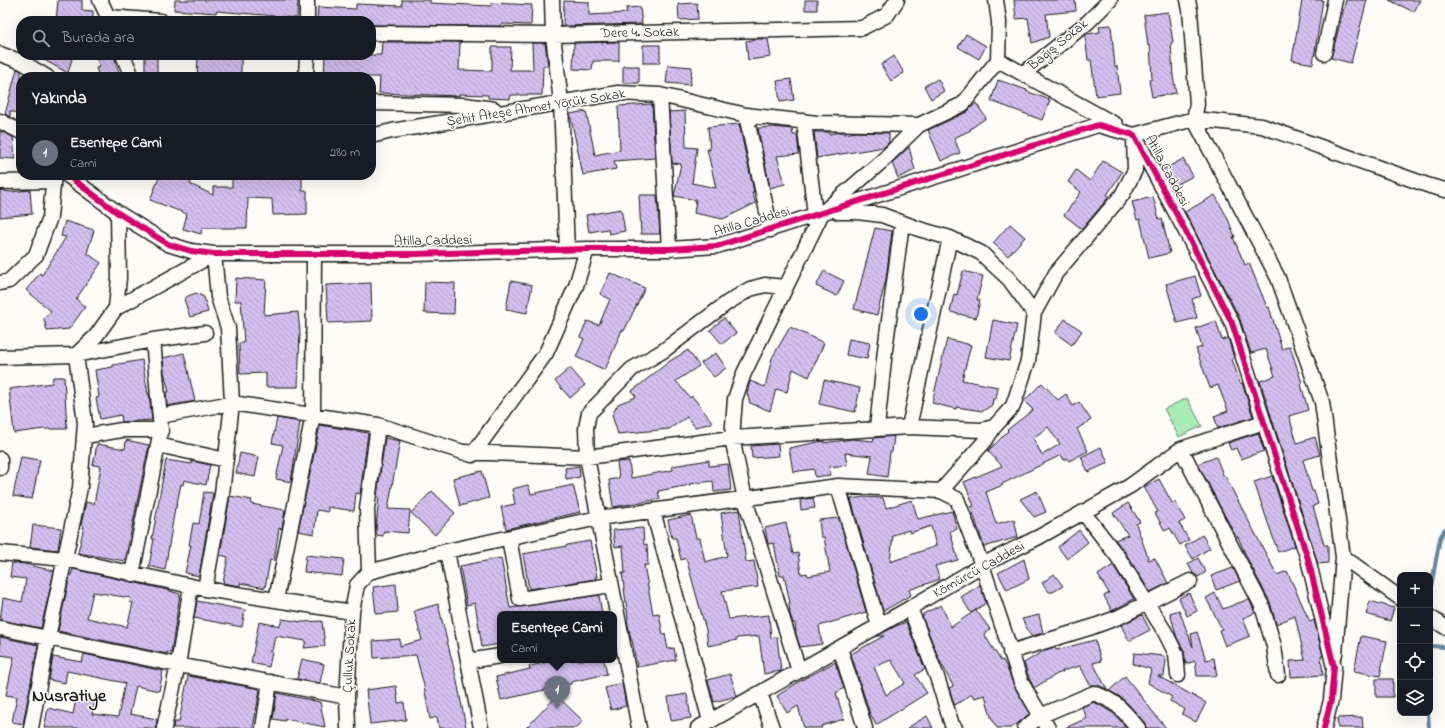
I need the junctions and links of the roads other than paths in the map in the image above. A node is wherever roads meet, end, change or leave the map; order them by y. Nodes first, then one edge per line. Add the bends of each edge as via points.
1 (100, 0) edge
2 (307, 0) edge
3 (552, 0) edge
4 (897, 0) edge
5 (996, 0) edge
6 (1110, 0) edge
7 (1188, 0) edge
8 (1335, 0) edge
9 (108, 16) edge
10 (307, 16) edge
11 (376, 33) edge
12 (553, 35) junction
13 (1324, 53) dead end
14 (0, 54) edge
15 (16, 60) edge
16 (16, 60) edge
17 (125, 60) edge
18 (307, 60) edge
19 (998, 60) junction
20 (36, 72) edge
21 (130, 72) edge
22 (306, 72) edge
23 (1024, 73) junction
24 (660, 95) junction
25 (561, 102) junction
26 (376, 103) edge
27 (507, 111) junction
28 (746, 115) junction
29 (1194, 119) junction
30 (0, 121) edge
31 (804, 121) junction
32 (920, 125) junction
33 (16, 128) edge
34 (376, 135) edge
35 (1134, 135) junction
36 (27, 180) edge
37 (54, 180) edge
38 (74, 180) edge
39 (0, 182) edge
40 (1445, 190) edge
41 (118, 213) junction
42 (818, 214) junction
43 (902, 223) junction
44 (771, 230) junction
45 (950, 238) junction
46 (587, 249) junction
47 (669, 249) junction
48 (566, 250) junction
49 (214, 254) junction
50 (314, 254) junction
51 (0, 282) edge
52 (785, 288) junction
53 (116, 308) junction
54 (1034, 313) junction
55 (205, 333) dead end
56 (153, 340) junction
57 (76, 355) junction
58 (0, 357) edge
59 (232, 403) junction
60 (313, 415) junction
61 (1264, 422) junction
62 (161, 423) junction
63 (378, 425) junction
64 (909, 426) junction
65 (994, 427) junction
66 (878, 428) junction
67 (85, 436) junction
68 (732, 438) junction
69 (158, 446) junction
70 (1181, 449) junction
71 (469, 452) junction
72 (587, 457) junction
73 (0, 459) edge
74 (226, 460) junction
75 (0, 468) edge
76 (838, 486) junction
77 (941, 491) junction
78 (744, 499) junction
79 (653, 511) junction
80 (1083, 512) junction
81 (598, 518) junction
82 (509, 538) junction
83 (447, 551) junction
84 (0, 553) edge
85 (1344, 557) junction
86 (65, 560) junction
87 (982, 565) junction
88 (369, 572) junction
89 (132, 574) junction
90 (1190, 581) dead end
91 (611, 585) junction
92 (191, 586) junction
93 (205, 589) junction
94 (1397, 596) edge
95 (276, 600) junction
96 (1146, 602) junction
97 (910, 608) junction
98 (614, 611) edge
99 (352, 612) junction
100 (879, 626) junction
101 (0, 628) edge
102 (48, 637) junction
103 (617, 638) edge
104 (840, 648) junction
105 (1010, 652) junction
106 (497, 656) edge
107 (468, 661) junction
108 (178, 664) junction
109 (1334, 667) junction
110 (799, 671) junction
111 (1178, 675) dead end
112 (1278, 675) dead end
113 (270, 682) junction
114 (760, 693) junction
115 (347, 697) junction
116 (1044, 722) edge
117 (710, 724) edge
118 (31, 728) edge
119 (164, 728) edge
120 (263, 728) edge
121 (348, 728) edge
122 (481, 728) edge
123 (639, 728) edge
124 (772, 728) edge
125 (865, 728) edge
126 (955, 728) edge
127 (1025, 728) edge
128 (1138, 728) edge
129 (1324, 728) edge

1 - 9 street
2 - 10 street
3 - 12 street
4 - 12 street, Dere 4. Sokak via 887,15 862,28
5 - 19 street via 999,22
6 - 23 street, Bağış Sokak via 1088,22
7 - 29 street via 1197,104
8 - 13 street
11 - 12 street, Dere 4. Sokak
12 - 25 street
14 - 15 street
16 - 20 street
17 - 21 street
18 - 22 street
19 - 23 street
19 - 32 street, Şehit Ateşe Ahmet Yörük Sokak via 963,104
23 - 35 street
24 - 25 street, Şehit Ateşe Ahmet Yörük Sokak via 618,93
24 - 28 street, Şehit Ateşe Ahmet Yörük Sokak
24 - 47 street
25 - 27 street, Şehit Ateşe Ahmet Yörük Sokak
25 - 48 street
26 - 27 street via 465,105
27 - 34 street, Şehit Ateşe Ahmet Yörük Sokak
28 - 31 street, Şehit Ateşe Ahmet Yörük Sokak
28 - 44 street
29 - 35 street
29 - 40 street via 1262,126
29 - 85 street via 1278,278 1322,402
30 - 33 street
31 - 32 street, Şehit Ateşe Ahmet Yörük Sokak
31 - 42 street
32 - 42 street via 881,162
35 - 42 street, Atilla Caddesi via 1098,125
35 - 54 street via 1135,170 1122,195 1056,273
35 - 61 street, Atilla Caddesi via 1232,323
36 - 39 street
37 - 51 street via 50,217 36,255 9,281
38 - 41 street, Atilla Caddesi
41 - 49 street, Atilla Caddesi via 168,244
41 - 53 street via 119,278
42 - 43 street via 857,212 882,215
42 - 44 street, Atilla Caddesi
42 - 52 street
43 - 45 street
43 - 66 street via 885,350
44 - 47 street, Atilla Caddesi via 717,246
45 - 54 street via 981,253 1009,279
45 - 64 street
46 - 47 street, Atilla Caddesi
46 - 48 street, Atilla Caddesi
46 - 71 street via 576,286 546,353
48 - 50 street, Atilla Caddesi
49 - 50 street, Atilla Caddesi
49 - 53 street
49 - 59 street via 218,297 228,328
50 - 60 street
52 - 68 street via 734,399
52 - 72 street via 765,285 750,289 663,351 632,369 589,413 586,428
53 - 57 street via 96,336
54 - 65 street via 1028,361 1013,406
55 - 56 street
56 - 57 street
56 - 62 street
57 - 58 street
57 - 67 street
59 - 60 street
59 - 62 street
59 - 74 street
60 - 63 street
60 - 95 street
61 - 70 street, Kömürcü Caddesi
61 - 109 street, Atilla Caddesi via 1308,559
62 - 67 street
62 - 69 street
63 - 71 street
63 - 88 street via 367,509
64 - 65 street via 981,430
64 - 66 street
65 - 77 street
66 - 68 street
67 - 86 street via 80,488
68 - 72 street
68 - 78 street
69 - 74 street
69 - 89 street
70 - 80 street, Kömürcü Caddesi via 1130,486
70 - 112 street via 1262,606 1274,646
71 - 72 street
72 - 81 street
73 - 75 street
74 - 93 street
76 - 77 street
76 - 78 street
76 - 100 street
77 - 87 street via 957,499
78 - 79 street
78 - 110 street
79 - 81 street
79 - 117 street
80 - 87 street, Kömürcü Caddesi
80 - 96 street via 1118,557
81 - 82 street
81 - 91 street
82 - 83 street
82 - 91 street via 520,599
83 - 88 street
83 - 107 street
84 - 86 street
85 - 94 street
85 - 109 street
86 - 89 street
86 - 102 street
87 - 97 street, Kömürcü Caddesi
87 - 105 street
88 - 99 street, Çulluk Sokak via 357,585
89 - 92 street
90 - 96 street
91 - 98 street
92 - 93 street
92 - 108 street
93 - 95 street
95 - 99 street
96 - 105 street via 1092,627
96 - 111 street via 1176,654
97 - 100 street, Kömürcü Caddesi
97 - 126 street
99 - 115 street, Çulluk Sokak
100 - 104 street, Kömürcü Caddesi
101 - 102 street
102 - 108 street
102 - 118 street
103 - 123 street
104 - 110 street, Kömürcü Caddesi
104 - 125 street
105 - 116 street via 1021,682
106 - 107 street
107 - 122 street
108 - 113 street
108 - 119 street
109 - 129 street
110 - 114 street, Kömürcü Caddesi
113 - 115 street
113 - 120 street
114 - 117 street, Kömürcü Caddesi
114 - 124 street
115 - 121 street, Çulluk Sokak
116 - 127 street
116 - 128 street via 1094,693 1121,708

